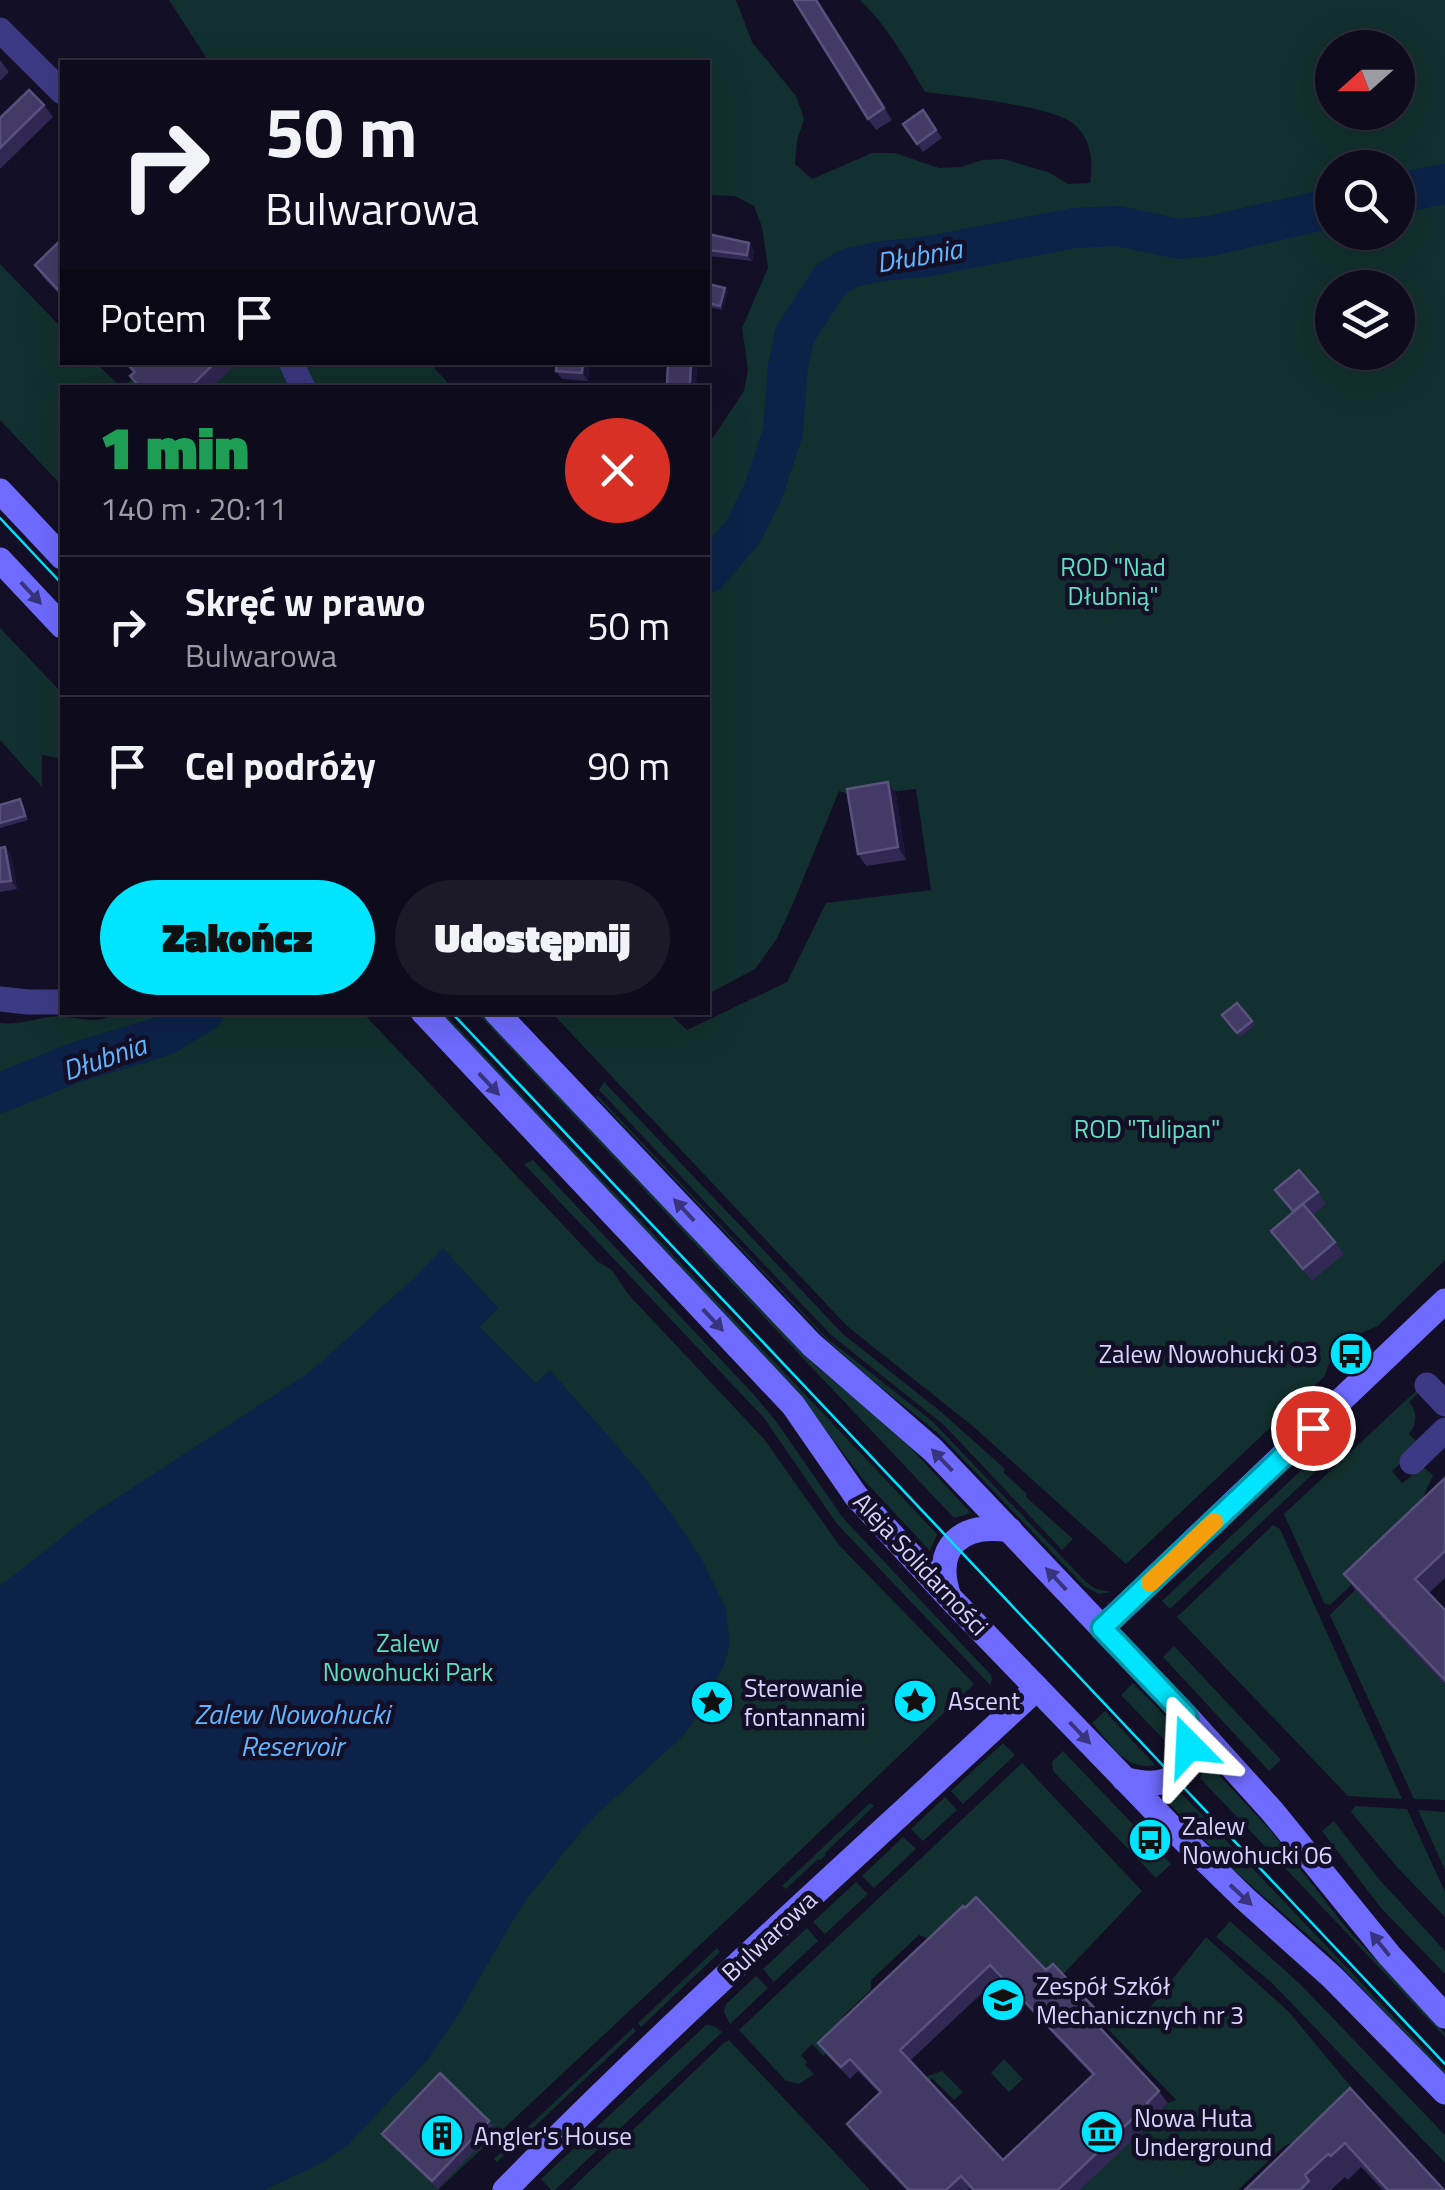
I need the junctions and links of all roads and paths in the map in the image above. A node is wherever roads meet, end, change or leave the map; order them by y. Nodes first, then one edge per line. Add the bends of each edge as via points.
1 (0, 30) edge
2 (60, 90) edge
3 (0, 491) edge
4 (60, 556) edge
5 (0, 560) edge
6 (60, 624) edge
7 (0, 999) edge
8 (60, 1002) edge
9 (426, 1015) edge
10 (499, 1015) edge
11 (1445, 1301) edge
12 (1445, 1430) edge
13 (1412, 1462) dead end
14 (1010, 1530) junction
15 (949, 1597) junction
16 (1102, 1628) junction
17 (1037, 1688) junction
18 (1186, 1716) junction
19 (1124, 1779) junction
20 (1445, 2016) edge
21 (1445, 2092) edge
22 (506, 2190) edge

1 - 2 street
3 - 4 street
5 -> 6 street
7 - 8 street
9 -> 15 street, Aleja Solidarności via 793,1405 856,1496
14 -> 10 street via 933,1450 812,1345
11 - 16 street
12 - 13 street
14 - 15 street via 974,1530 953,1544 944,1567
16 -> 14 street
15 - 17 street, Aleja Solidarności
16 - 18 street
17 -> 19 street, Aleja Solidarności
17 - 22 street, Bulwarowa
18 - 19 street via 1189,1746 1178,1773 1157,1784
20 -> 18 street
19 -> 21 street, Aleja Solidarności

